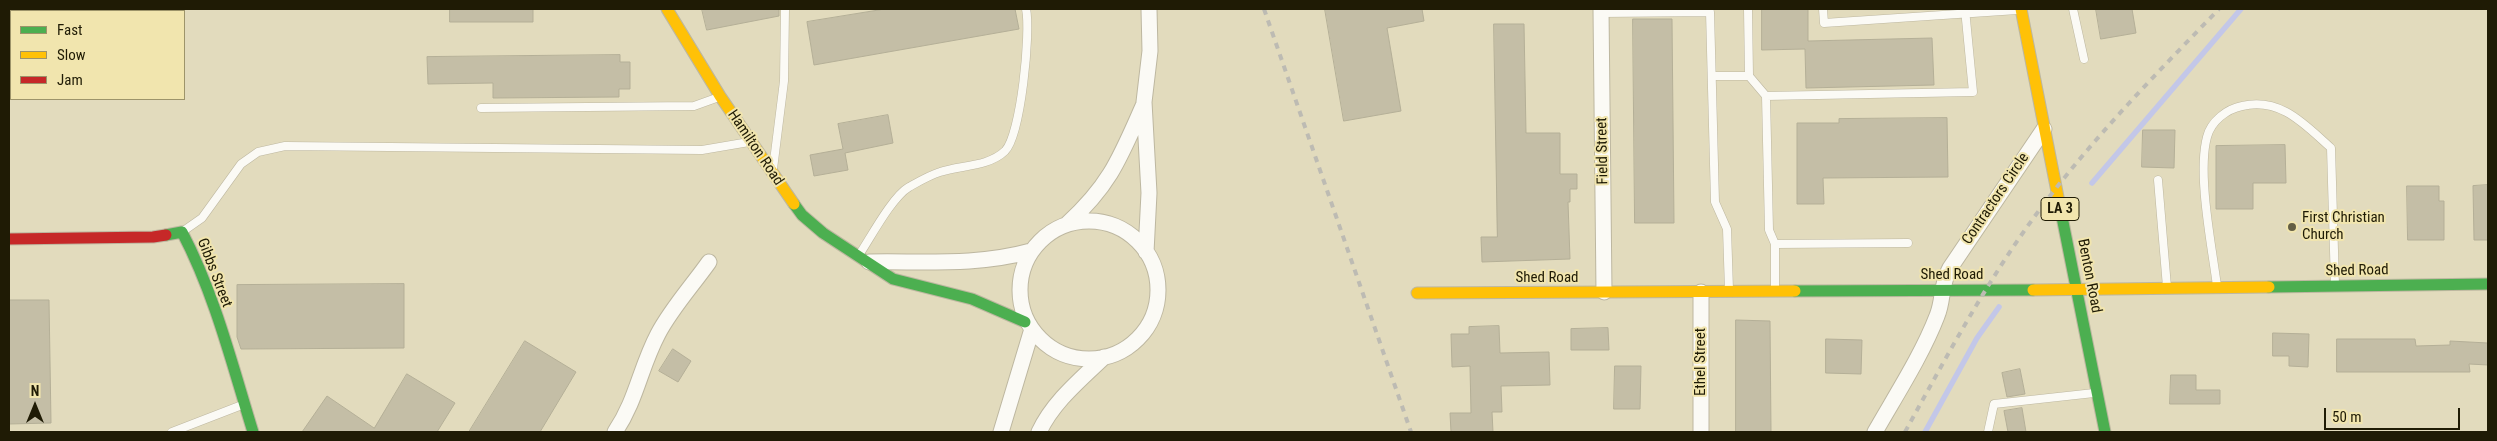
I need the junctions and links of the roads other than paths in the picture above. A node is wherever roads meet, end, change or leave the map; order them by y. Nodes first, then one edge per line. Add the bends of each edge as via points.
1 (668, 9) edge
2 (785, 9) edge
3 (1026, 9) edge
4 (1149, 9) edge
5 (1748, 9) edge
6 (1823, 9) edge
7 (2023, 9) edge
8 (2073, 9) edge
9 (1601, 11) edge
10 (1965, 11) edge
11 (2084, 59) dead end
12 (1712, 76) junction
13 (1750, 76) junction
14 (720, 96) junction
15 (1766, 96) junction
16 (1144, 102) junction
17 (481, 108) dead end
18 (2044, 130) junction
19 (750, 142) junction
20 (772, 176) junction
21 (2158, 180) dead end
22 (1067, 224) junction
23 (182, 232) junction
24 (9, 239) edge
25 (1908, 243) dead end
26 (1774, 244) junction
27 (1031, 251) junction
28 (1146, 252) junction
29 (863, 259) junction
30 (709, 262) dead end
31 (2488, 284) edge
32 (2335, 286) junction
33 (2167, 288) junction
34 (2217, 288) junction
35 (1941, 290) junction
36 (2076, 290) junction
37 (1775, 291) junction
38 (1604, 292) junction
39 (1701, 292) junction
40 (1729, 292) junction
41 (1417, 293) dead end
42 (1028, 325) junction
43 (1104, 357) junction
44 (2096, 392) junction
45 (244, 404) junction
46 (172, 432) edge
47 (252, 432) edge
48 (615, 432) edge
49 (1001, 432) edge
50 (1039, 432) edge
51 (1701, 432) edge
52 (1875, 432) edge
53 (1988, 432) edge
54 (2105, 432) edge

1 - 14 street, Hamilton Road
2 - 20 lane via 784,81
3 - 29 lane via 1024,78 1016,127 1005,150 979,164 940,172 907,188 886,213
4 - 16 street via 1150,51
5 - 13 lane
6 - 10 lane via 1824,23
7 - 10 lane
7 - 18 street, Benton Road / LA 3
8 - 11 lane
9 - 12 lane via 1710,12
9 - 38 street, Field Street
10 - 15 lane via 1973,92
12 - 13 lane
12 - 40 lane via 1715,202 1727,229
13 - 15 lane
14 - 17 lane via 694,106
14 - 19 street, Hamilton Road
15 - 26 lane via 1769,230
16 - 22 street via 1108,180 1091,202
16 - 28 street via 1149,193
18 - 35 street, Contractors Circle via 1958,256
18 - 36 street, Benton Road / LA 3
19 - 20 street, Hamilton Road
19 - 23 lane via 702,150 285,146 258,152 241,164 202,218
20 - 29 street, Hamilton Road via 802,215 840,247
21 - 33 lane
22 - 27 street via 1047,235
22 - 28 street via 1089,221 1111,225 1131,235
23 - 24 street, Gibbs Street via 153,237
23 - 45 street, Gibbs Street via 208,293
25 - 26 lane
26 - 37 lane
27 - 29 street, Hamilton Road via 1011,257 951,263
27 - 42 street via 1022,270 1019,291
28 - 43 street via 1156,272 1158,294 1153,316 1142,334 1125,349
29 - 42 street, Hamilton Road via 892,279 972,299
30 - 48 street via 659,333 634,400
31 - 32 street, Shed Road
32 - 34 street, Shed Road
32 - 34 lane via 2331,148 2293,114 2278,108 2248,105 2233,108 2223,115 2207,136 2206,194
33 - 34 street, Shed Road
33 - 36 street, Shed Road
35 - 36 street, Shed Road
35 - 37 street, Shed Road
35 - 52 street, Contractors Circle via 1933,326
36 - 44 street, Benton Road / LA 3
37 - 40 street, Shed Road
38 - 39 street, Shed Road
38 - 41 street, Shed Road
39 - 40 street, Shed Road
39 - 51 street, Ethel Street
42 - 43 street via 1046,344 1064,354 1084,359
42 - 49 street
43 - 50 street via 1065,394
44 - 53 lane via 1994,404
44 - 54 street, Benton Road / LA 3
45 - 46 lane
45 - 47 street, Gibbs Street

